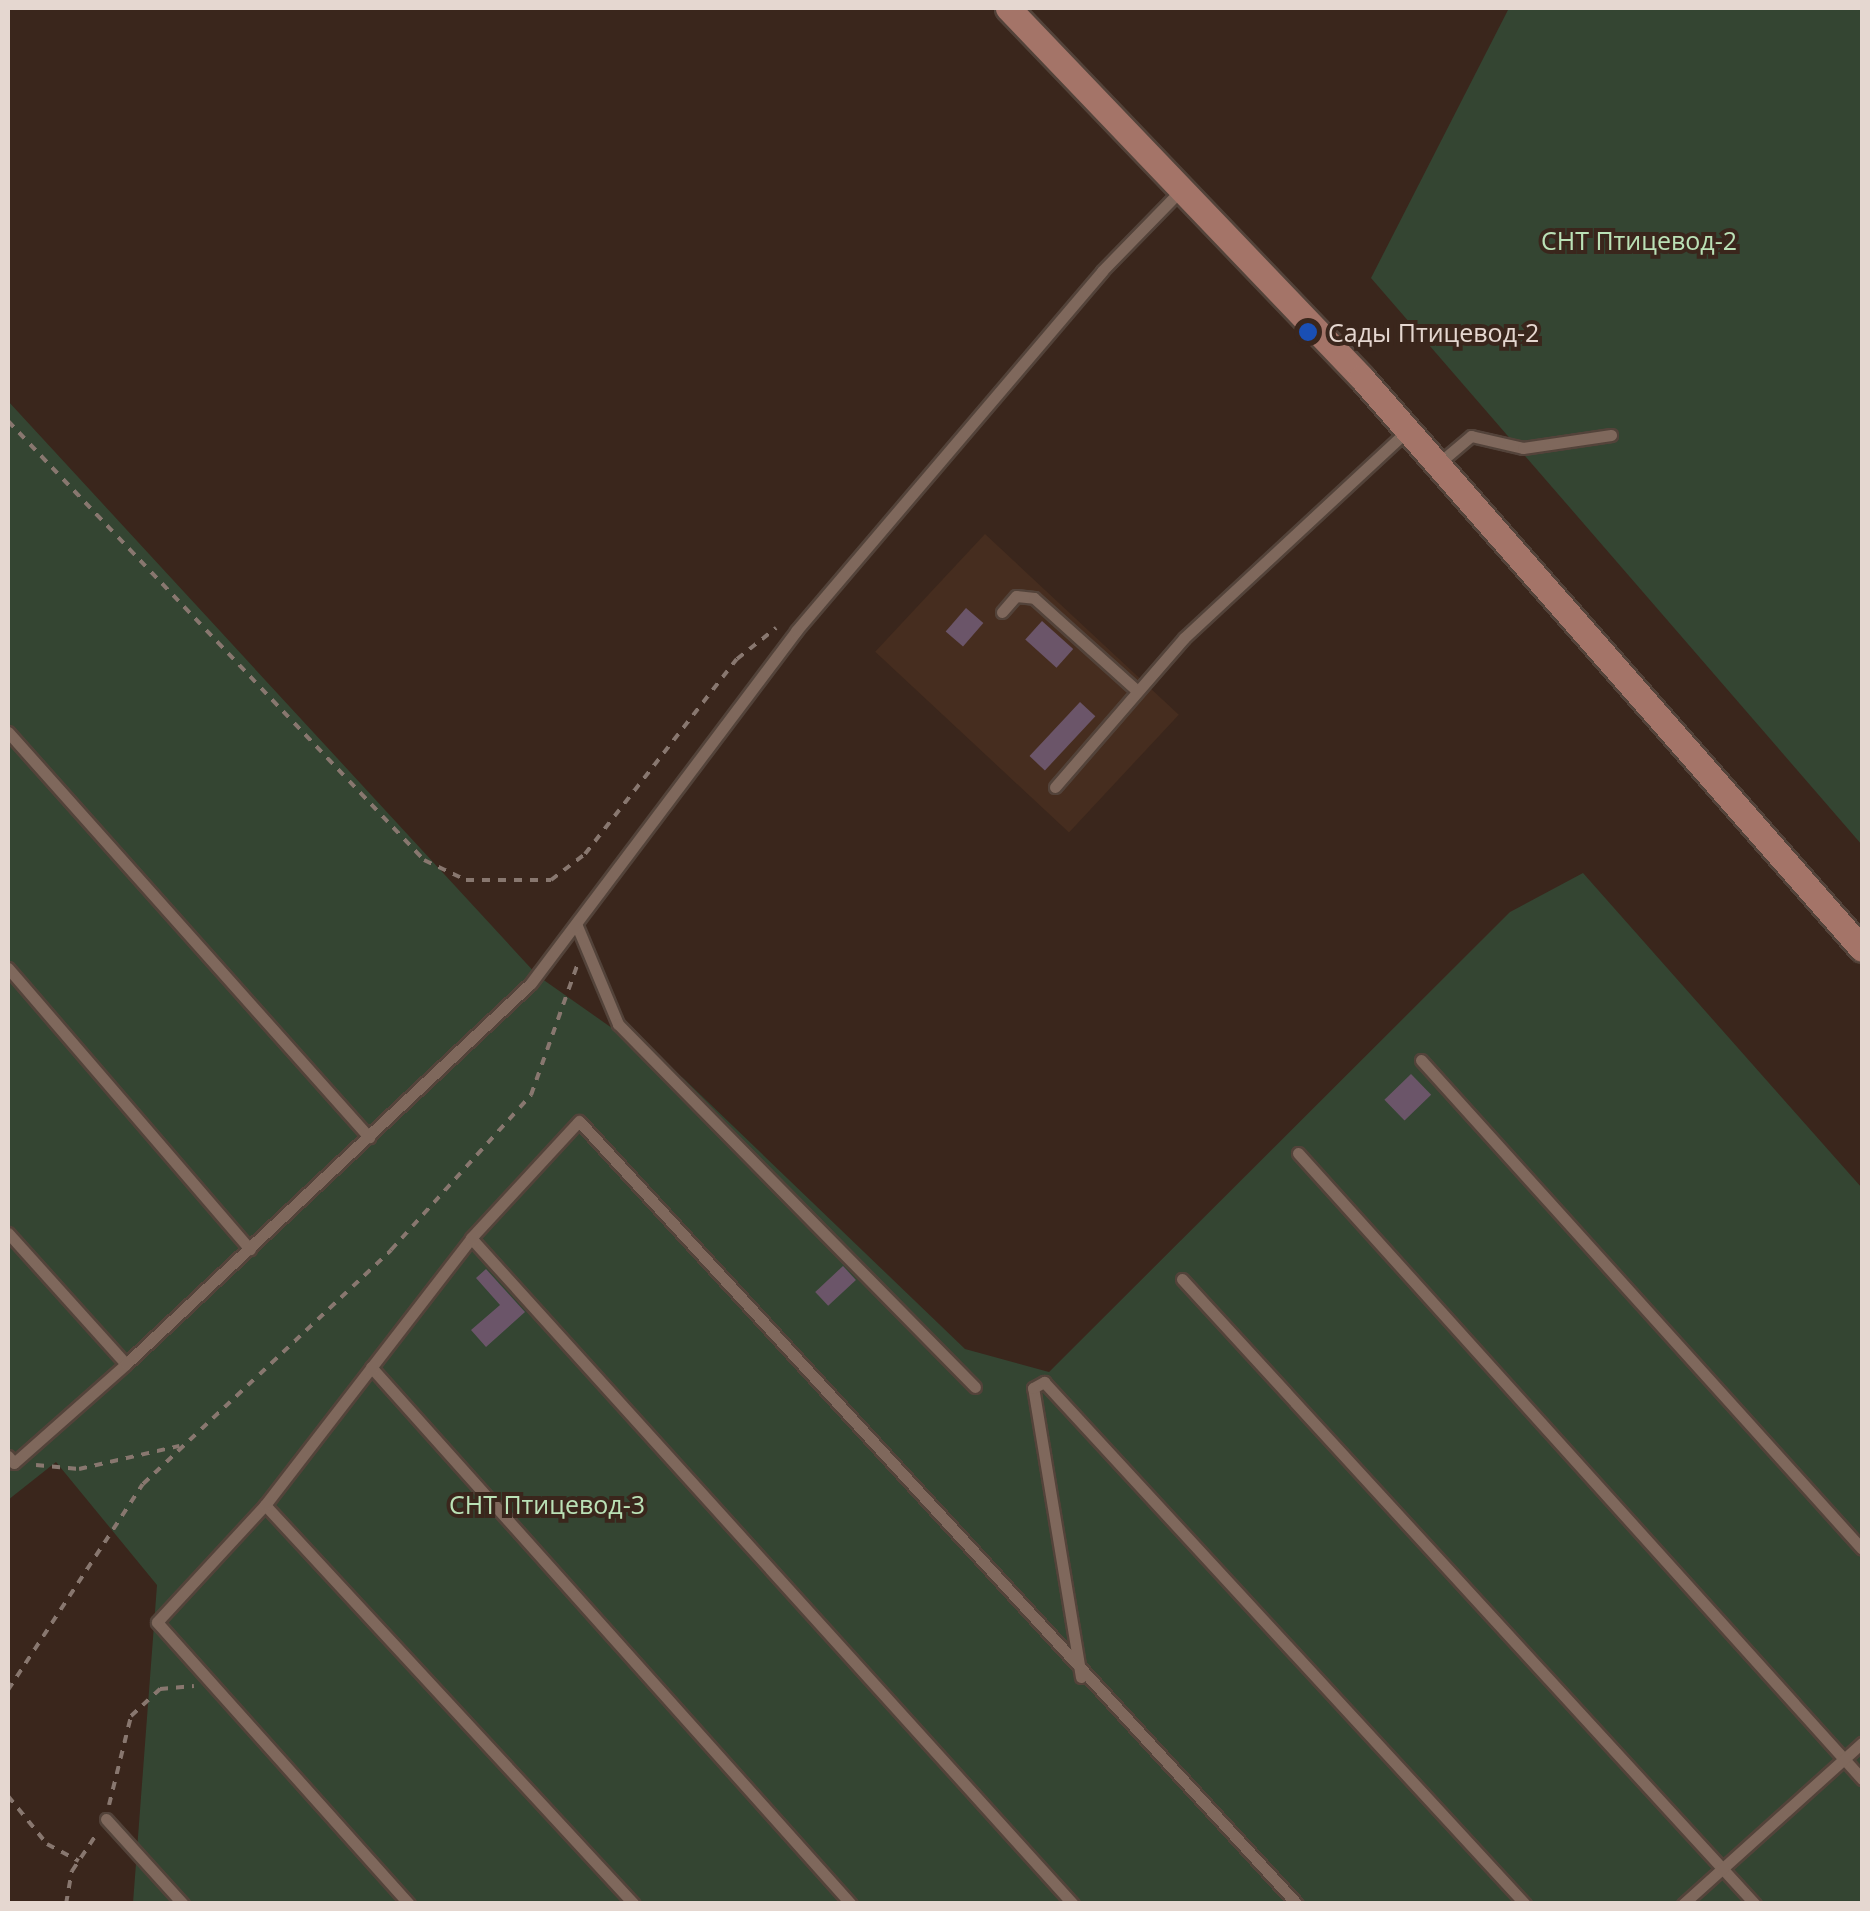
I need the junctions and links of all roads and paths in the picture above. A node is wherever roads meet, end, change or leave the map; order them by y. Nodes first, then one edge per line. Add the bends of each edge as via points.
1 (1008, 8) edge
2 (1186, 186) junction
3 (8, 422) edge
4 (1408, 430) junction
5 (1611, 435) dead end
6 (1439, 463) junction
7 (1002, 612) dead end
8 (796, 631) junction
9 (1136, 690) junction
10 (8, 732) edge
11 (1055, 787) dead end
12 (577, 926) junction
13 (1862, 949) edge
14 (576, 962) dead end
15 (8, 968) edge
16 (1421, 1060) dead end
17 (369, 1137) junction
18 (1298, 1153) dead end
19 (8, 1233) edge
20 (471, 1238) junction
21 (250, 1250) junction
22 (1182, 1279) dead end
23 (126, 1364) junction
24 (371, 1367) junction
25 (975, 1387) dead end
26 (178, 1446) junction
27 (10, 1463) edge
28 (265, 1505) junction
29 (1862, 1550) edge
30 (1081, 1677) junction
31 (214, 1685) junction
32 (8, 1690) edge
33 (1862, 1743) edge
34 (1844, 1760) junction
35 (1862, 1780) edge
36 (8, 1796) edge
37 (106, 1819) junction
38 (79, 1860) junction
39 (1722, 1867) junction
40 (66, 1904) edge
41 (184, 1904) edge
42 (409, 1904) edge
43 (634, 1904) edge
44 (852, 1904) edge
45 (1073, 1904) edge
46 (1296, 1904) edge
47 (1524, 1904) edge
48 (1683, 1904) edge
49 (1756, 1904) edge

1 - 2 main road
2 - 4 main road
2 - 8 lane via 1102,270
3 - 8 path via 424,860 466,880 551,880 585,854 737,659 760,636
4 - 6 main road
4 - 9 lane
5 - 6 lane via 1523,448 1471,436
6 - 13 main road
7 - 9 lane via 1016,596 1034,598
8 - 12 lane
9 - 11 lane
10 - 17 lane
12 - 17 lane
12 - 25 lane via 594,982 642,1050
14 - 26 path via 565,1020 531,1095 391,1250
15 - 21 lane
16 - 29 lane
17 - 21 lane
18 - 34 lane
19 - 23 lane
20 - 24 lane
20 - 30 lane via 579,1121
20 - 45 lane
21 - 23 lane
22 - 39 lane
23 - 27 lane
24 - 28 lane
24 - 44 lane
26 - 27 path via 79,1470
26 - 32 path via 85,1562
28 - 31 lane via 157,1622
28 - 43 lane
30 - 46 lane
30 - 47 lane via 1033,1388 1044,1382
31 - 37 path via 160,1689 131,1716
31 - 42 lane
33 - 34 lane
34 - 35 lane
34 - 39 lane
36 - 38 path via 46,1844
37 - 38 path
37 - 41 lane
38 - 40 path
39 - 48 lane
39 - 49 lane

